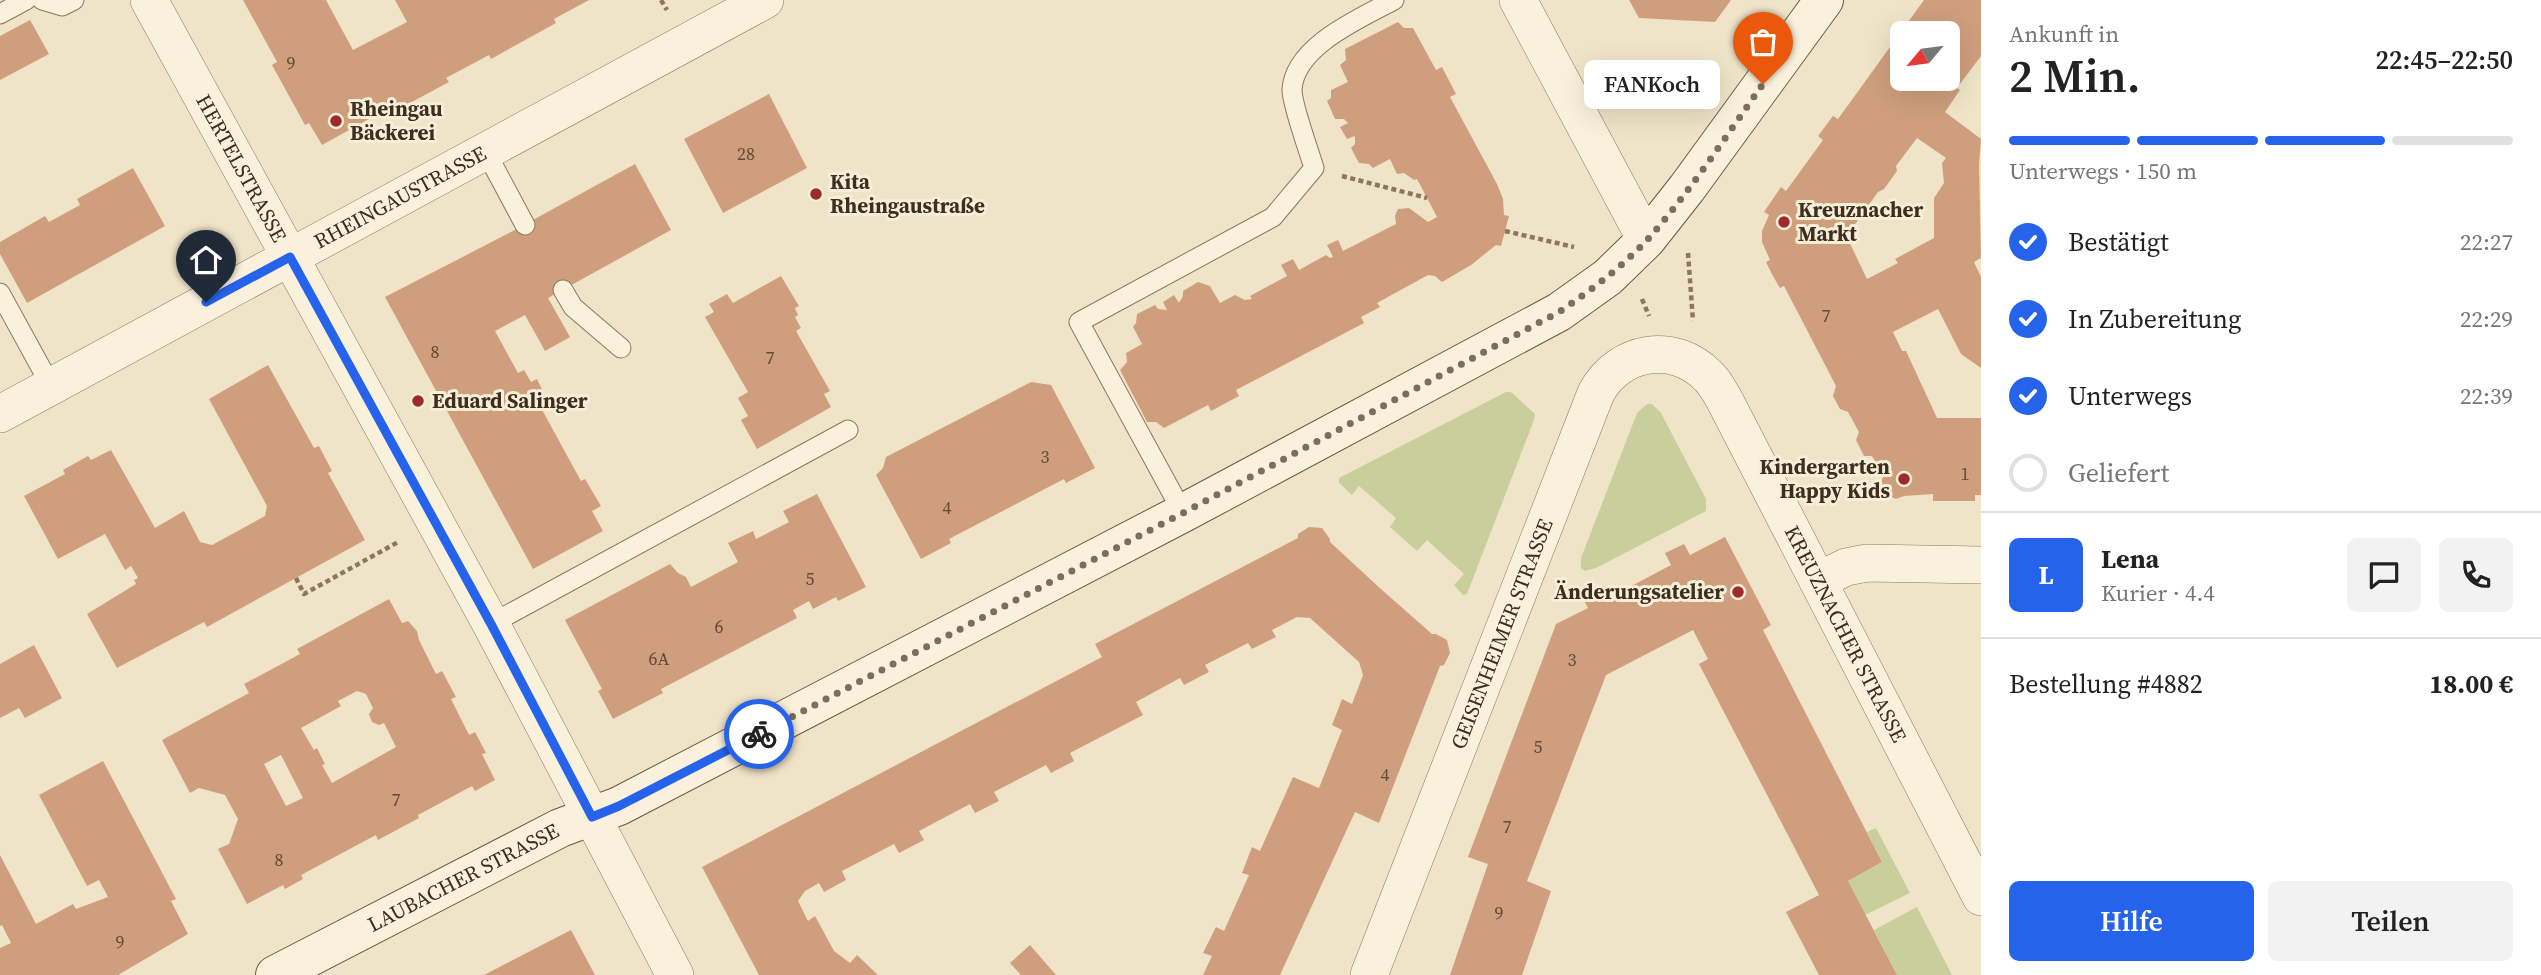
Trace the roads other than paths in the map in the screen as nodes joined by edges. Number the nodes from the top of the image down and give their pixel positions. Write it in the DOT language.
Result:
graph roads {
  1 [pos="26,0"];
  2 [pos="42,0"];
  3 [pos="74,0"];
  4 [pos="149,0"];
  5 [pos="765,0"];
  6 [pos="1394,0"];
  7 [pos="1518,0"];
  8 [pos="1824,0"];
  9 [pos="0,14"];
  10 [pos="486,152"];
  11 [pos="525,225"];
  12 [pos="1646,240"];
  13 [pos="290,257"];
  14 [pos="563,290"];
  15 [pos="0,293"];
  16 [pos="621,348"];
  17 [pos="1686,359"];
  18 [pos="51,386"];
  19 [pos="0,414"];
  20 [pos="848,430"];
  21 [pos="1183,513"];
  22 [pos="1981,565"];
  23 [pos="1818,581"];
  24 [pos="491,624"];
  25 [pos="592,817"];
  26 [pos="1981,897"];
  27 [pos="275,975"];
  28 [pos="675,975"];
  29 [pos="1369,975"];
  1 -- 9 [label="lane"];
  2 -- 3 [label="lane"];
  4 -- 13 [label="street, HERTELSTRASSE"];
  5 -- 10 [label="street, RHEINGAUSTRASSE"];
  6 -- 21 [label="lane"];
  7 -- 12 [label="street"];
  8 -- 12 [label="street, LAUBACHER STRASSE"];
  10 -- 11 [label="lane"];
  10 -- 13 [label="street, RHEINGAUSTRASSE"];
  12 -- 21 [label="street, LAUBACHER STRASSE"];
  13 -- 18 [label="street, RHEINGAUSTRASSE"];
  13 -- 24 [label="street, HERTELSTRASSE"];
  14 -- 16 [label="lane"];
  15 -- 18 [label="lane"];
  17 -- 23 [label="street, KREUZNACHER STRASSE"];
  17 -- 29 [label="street, GEISENHEIMER STRASSE"];
  18 -- 19 [label="street, RHEINGAUSTRASSE"];
  20 -- 24 [label="lane"];
  21 -- 25 [label="street, LAUBACHER STRASSE"];
  22 -- 23 [label="street"];
  23 -- 26 [label="street, KREUZNACHER STRASSE"];
  24 -- 25 [label="street, HERTELSTRASSE"];
  25 -- 27 [label="street, LAUBACHER STRASSE"];
  25 -- 28 [label="street, HERTELSTRASSE"];
}
